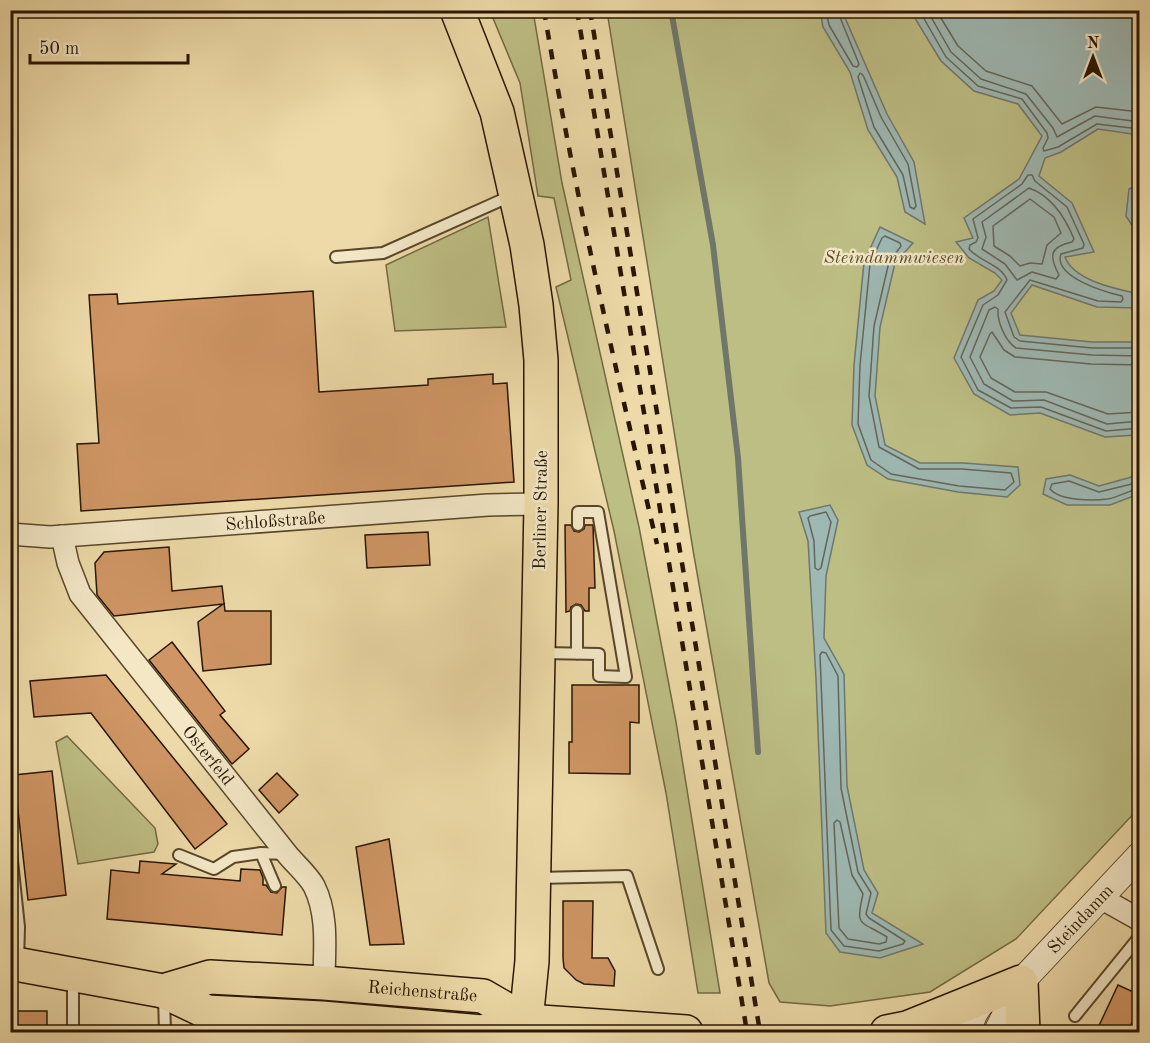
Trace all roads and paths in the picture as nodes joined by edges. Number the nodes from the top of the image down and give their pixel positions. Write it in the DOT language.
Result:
graph roads {
  1 [pos="457,10"];
  2 [pos="516,194"];
  3 [pos="336,257"];
  4 [pos="541,504"];
  5 [pos="578,525"];
  6 [pos="10,534"];
  7 [pos="62,536"];
  8 [pos="577,611"];
  9 [pos="538,653"];
  10 [pos="577,654"];
  11 [pos="10,842"];
  12 [pos="261,853"];
  13 [pos="286,854"];
  14 [pos="179,855"];
  15 [pos="1140,855"];
  16 [pos="534,878"];
  17 [pos="275,886"];
  18 [pos="1099,897"];
  19 [pos="1140,920"];
  20 [pos="1140,936"];
  21 [pos="14,964"];
  22 [pos="658,969"];
  23 [pos="72,974"];
  24 [pos="1021,982"];
  25 [pos="324,983"];
  26 [pos="163,991"];
  27 [pos="1075,1016"];
  28 [pos="359,1022"];
  29 [pos="525,1027"];
  30 [pos="73,1032"];
  31 [pos="165,1032"];
  32 [pos="390,1032"];
  33 [pos="686,1032"];
  34 [pos="887,1032"];
  35 [pos="969,1032"];
  36 [pos="998,1032"];
  37 [pos="1023,1032"];
  1 -- 2 [label="main road, Berliner Straße"];
  2 -- 3 [label="lane"];
  2 -- 4 [label="main road, Berliner Straße"];
  4 -- 7 [label="street, Schloßstraße"];
  4 -- 9 [label="main road, Berliner Straße"];
  5 -- 10 [label="lane"];
  6 -- 7 [label="street, Schloßstraße"];
  7 -- 13 [label="street, Osterfeld"];
  8 -- 10 [label="lane"];
  9 -- 10 [label="lane"];
  9 -- 16 [label="main road, Berliner Straße"];
  11 -- 21 [label="lane"];
  12 -- 13 [label="lane"];
  12 -- 14 [label="lane"];
  12 -- 17 [label="lane"];
  13 -- 25 [label="street, Osterfeld"];
  15 -- 18 [label="street, Steindamm"];
  16 -- 22 [label="lane"];
  16 -- 29 [label="main road, Berliner Straße"];
  18 -- 19 [label="street"];
  18 -- 24 [label="street, Steindamm"];
  20 -- 27 [label="lane"];
  21 -- 23 [label="main road, Reichenstraße"];
  23 -- 26 [label="main road, Reichenstraße"];
  23 -- 30 [label="lane"];
  24 -- 34 [label="main road"];
  24 -- 35 [label="street, Steindamm"];
  24 -- 36 [label="street, Steindamm"];
  24 -- 37 [label="main road"];
  25 -- 26 [label="main road, Reichenstraße"];
  25 -- 29 [label="main road, Reichenstraße"];
  26 -- 28 [label="main road, Reichenstraße"];
  26 -- 31 [label="lane"];
  28 -- 29 [label="main road, Reichenstraße"];
  28 -- 32 [label="street"];
  29 -- 33 [label="main road"];
}
